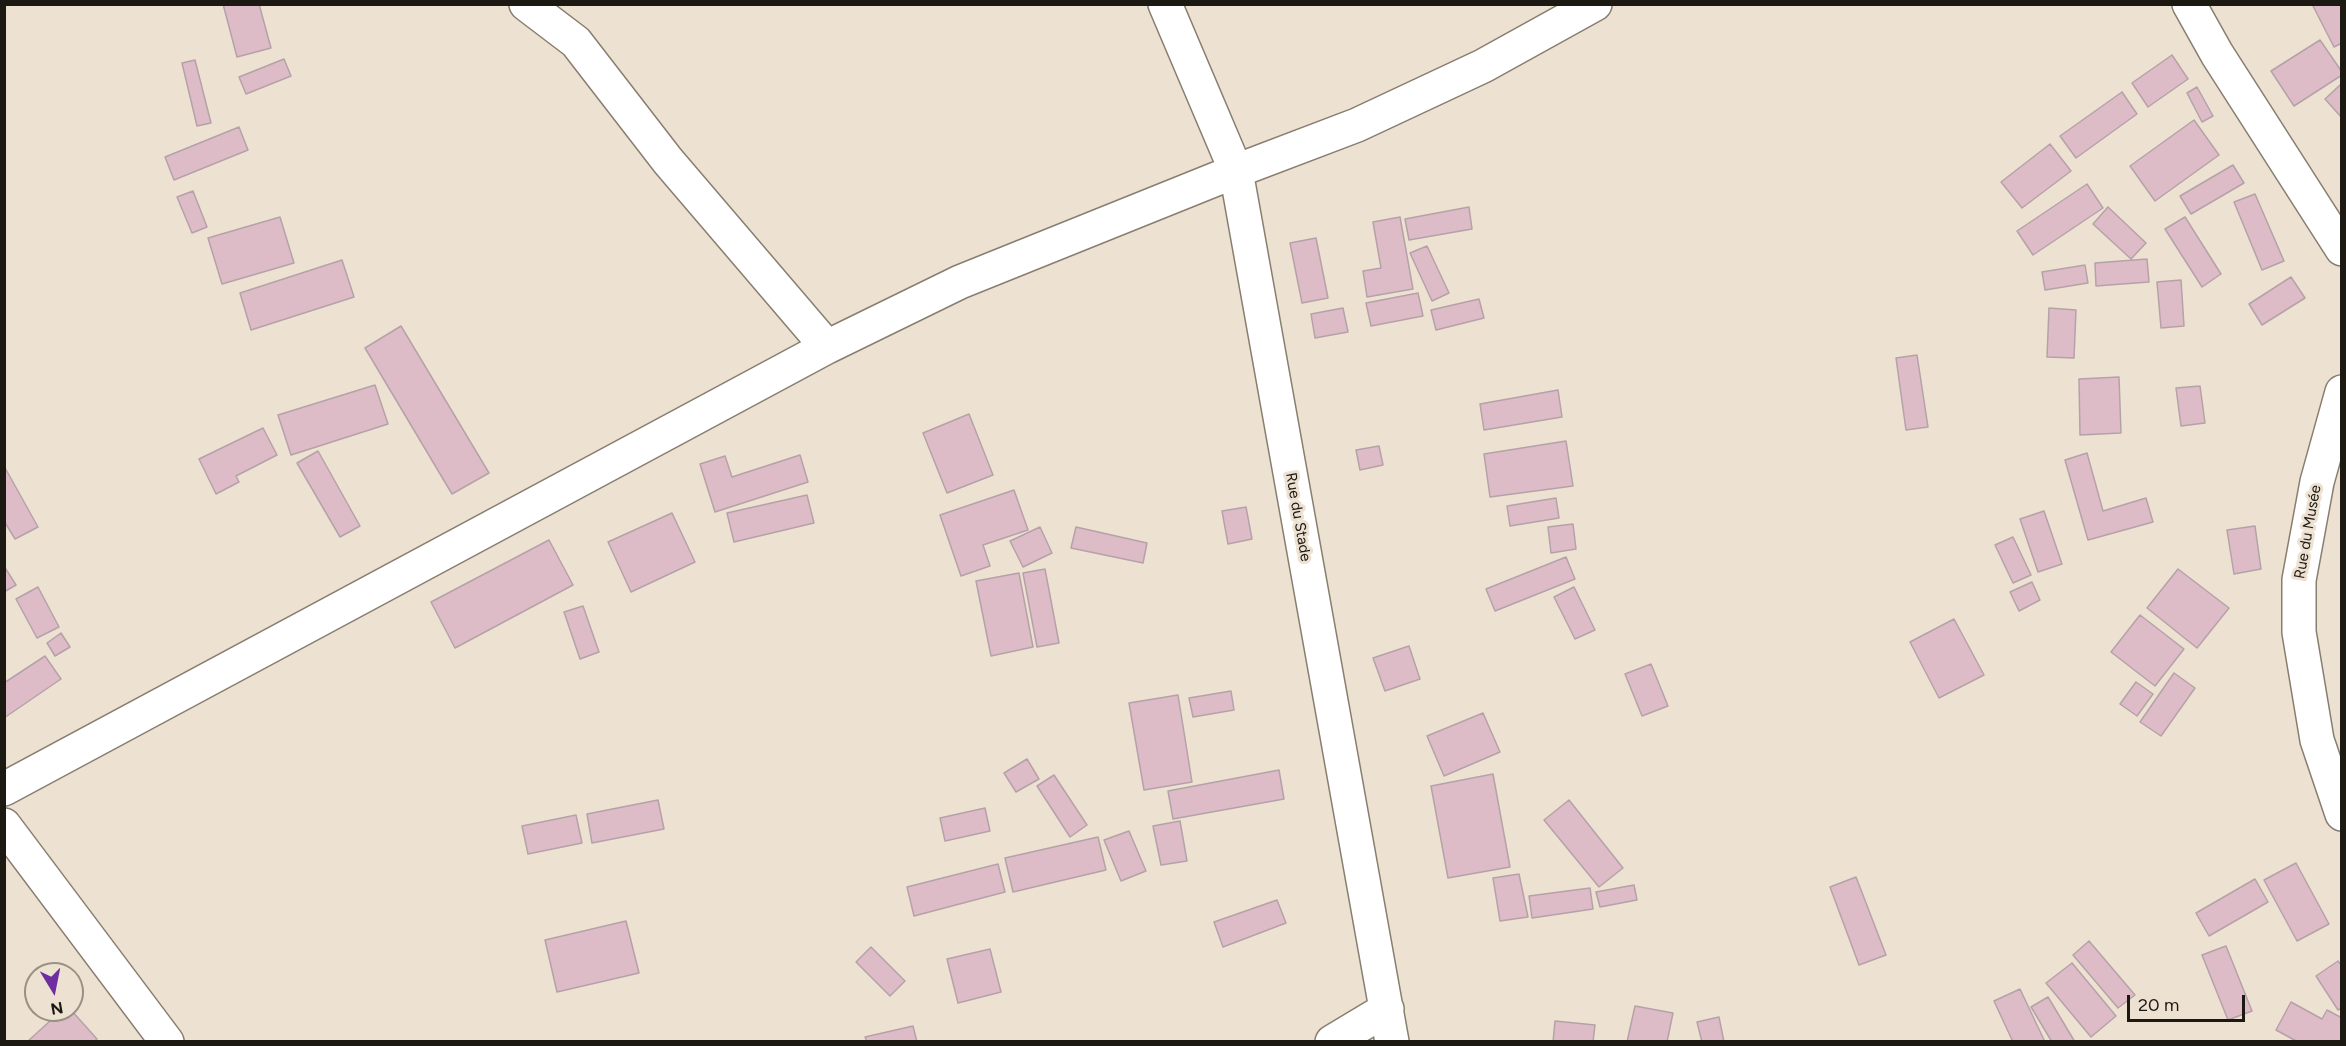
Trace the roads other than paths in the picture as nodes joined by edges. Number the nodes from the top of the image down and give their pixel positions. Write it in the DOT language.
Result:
graph roads {
  1 [pos="526,4"];
  2 [pos="1165,4"];
  3 [pos="1595,4"];
  4 [pos="2189,4"];
  5 [pos="1236,171"];
  6 [pos="2342,249"];
  7 [pos="827,347"];
  8 [pos="2342,392"];
  9 [pos="4,789"];
  10 [pos="2342,814"];
  11 [pos="4,825"];
  12 [pos="1387,1009"];
  13 [pos="166,1041"];
  14 [pos="1332,1041"];
  15 [pos="1392,1041"];
  1 -- 7 [label="street"];
  2 -- 5 [label="street, Rue du Stade"];
  3 -- 5 [label="street"];
  4 -- 6 [label="street"];
  5 -- 7 [label="street"];
  5 -- 12 [label="street, Rue du Stade"];
  7 -- 9 [label="street"];
  8 -- 10 [label="street, Rue du Musée"];
  11 -- 13 [label="street"];
  12 -- 14 [label="street"];
  12 -- 15 [label="street, Rue du Stade"];
}
